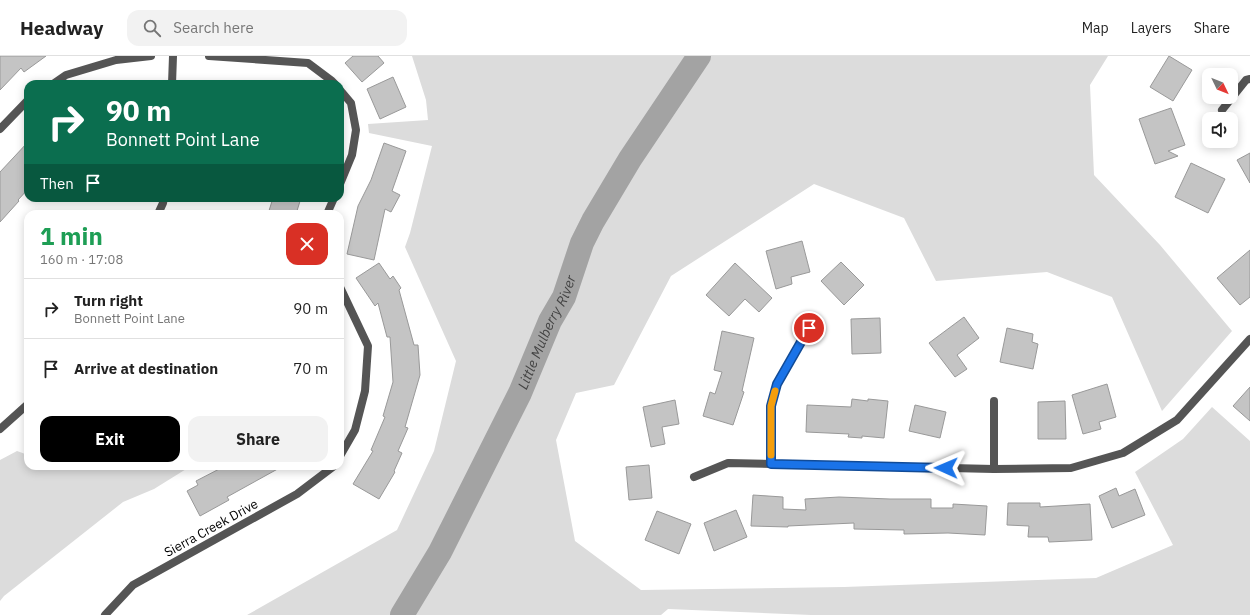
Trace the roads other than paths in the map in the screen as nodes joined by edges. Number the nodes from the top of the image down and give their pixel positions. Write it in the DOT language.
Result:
graph roads {
  1 [pos="151,56"];
  2 [pos="174,56"];
  3 [pos="209,56"];
  4 [pos="1250,79"];
  5 [pos="60,80"];
  6 [pos="172,80"];
  7 [pos="331,80"];
  8 [pos="344,95"];
  9 [pos="24,104"];
  10 [pos="1222,110"];
  11 [pos="0,129"];
  12 [pos="344,174"];
  13 [pos="344,295"];
  14 [pos="809,328"];
  15 [pos="1250,339"];
  16 [pos="994,401"];
  17 [pos="24,408"];
  18 [pos="0,429"];
  19 [pos="344,449"];
  20 [pos="771,464"];
  21 [pos="329,470"];
  22 [pos="994,470"];
  23 [pos="694,476"];
  24 [pos="105,615"];
  1 -- 5 [label="street"];
  2 -- 6 [label="street"];
  3 -- 7 [label="street"];
  4 -- 10 [label="street"];
  8 -- 12 [label="street"];
  9 -- 11 [label="street"];
  13 -- 19 [label="street"];
  14 -- 20 [label="street"];
  15 -- 22 [label="street"];
  16 -- 22 [label="street"];
  17 -- 18 [label="street"];
  20 -- 22 [label="street"];
  20 -- 23 [label="street"];
  21 -- 24 [label="street, Sierra Creek Drive"];
}
